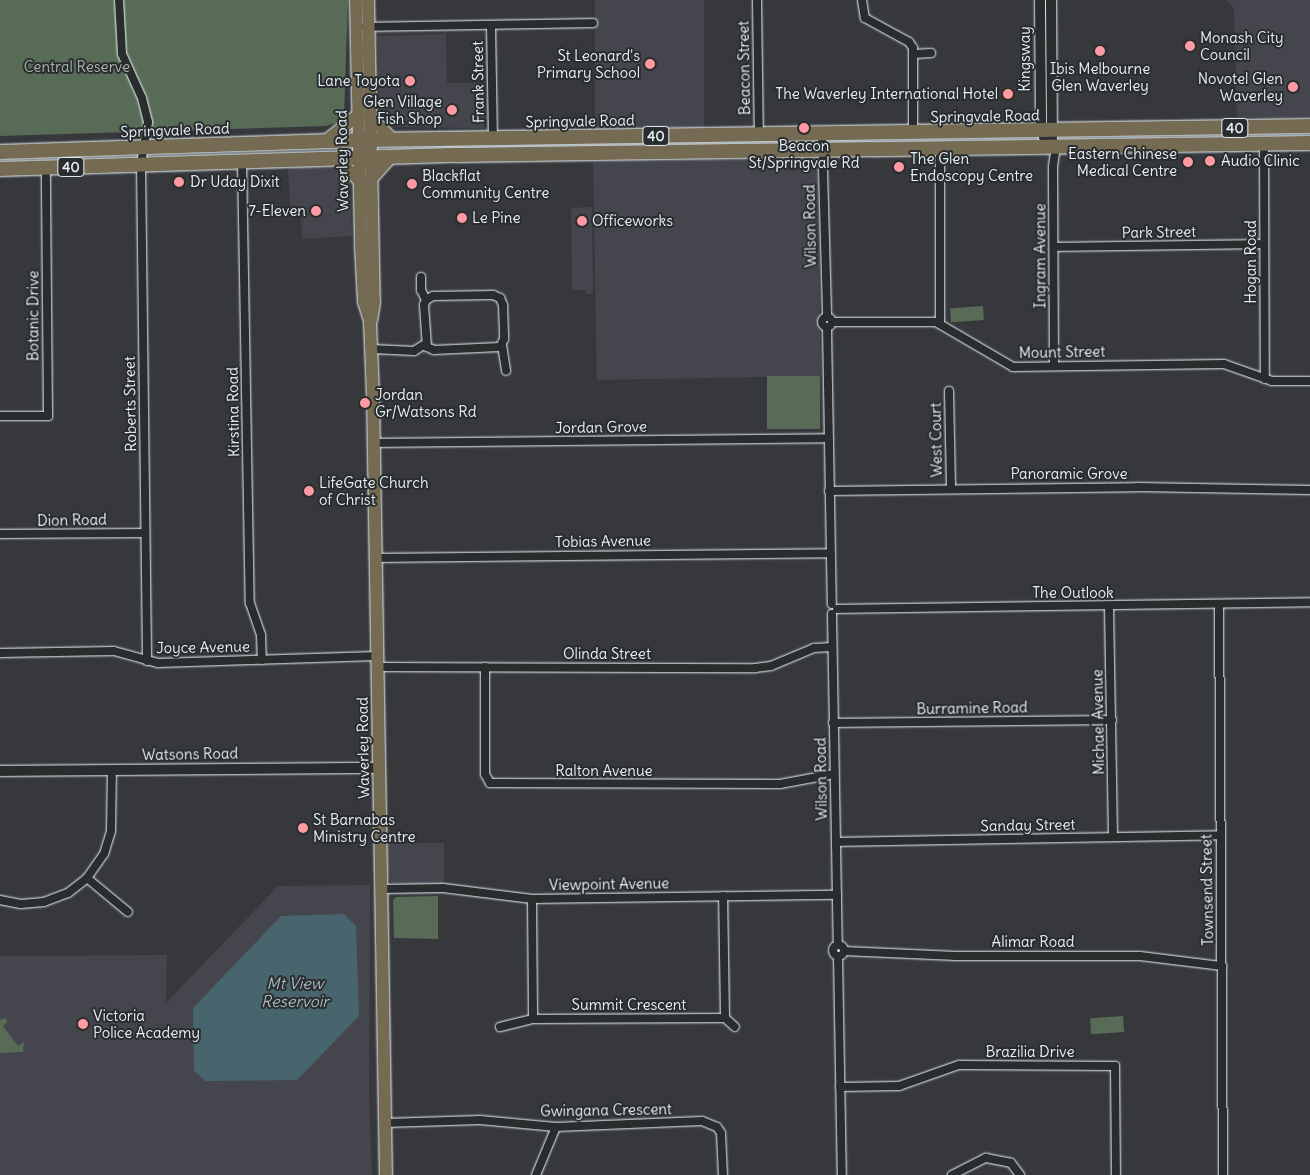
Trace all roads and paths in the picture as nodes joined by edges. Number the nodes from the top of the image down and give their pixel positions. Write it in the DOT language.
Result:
graph roads {
  1 [pos="119,0"];
  2 [pos="356,0"];
  3 [pos="368,0"];
  4 [pos="757,0"];
  5 [pos="862,0"];
  6 [pos="1040,0"];
  7 [pos="1051,0"];
  8 [pos="592,23"];
  9 [pos="491,25"];
  10 [pos="362,27"];
  11 [pos="931,53"];
  12 [pos="914,54"];
  13 [pos="363,117"];
  14 [pos="1310,126"];
  15 [pos="1047,131"];
  16 [pos="912,133"];
  17 [pos="822,134"];
  18 [pos="758,135"];
  19 [pos="554,138"];
  20 [pos="392,139"];
  21 [pos="493,139"];
  22 [pos="364,140"];
  23 [pos="326,141"];
  24 [pos="1264,144"];
  25 [pos="1310,144"];
  26 [pos="1051,147"];
  27 [pos="146,148"];
  28 [pos="940,148"];
  29 [pos="823,150"];
  30 [pos="0,152"];
  31 [pos="557,154"];
  32 [pos="391,157"];
  33 [pos="336,158"];
  34 [pos="364,158"];
  35 [pos="242,161"];
  36 [pos="141,164"];
  37 [pos="46,168"];
  38 [pos="0,169"];
  39 [pos="365,179"];
  40 [pos="1264,244"];
  41 [pos="1054,247"];
  42 [pos="421,277"];
  43 [pos="426,300"];
  44 [pos="829,322"];
  45 [pos="940,324"];
  46 [pos="426,344"];
  47 [pos="502,345"];
  48 [pos="372,349"];
  49 [pos="1054,366"];
  50 [pos="506,370"];
  51 [pos="1265,379"];
  52 [pos="1310,381"];
  53 [pos="949,391"];
  54 [pos="0,416"];
  55 [pos="828,438"];
  56 [pos="374,442"];
  57 [pos="951,488"];
  58 [pos="1310,490"];
  59 [pos="829,491"];
  60 [pos="145,533"];
  61 [pos="0,534"];
  62 [pos="830,553"];
  63 [pos="376,558"];
  64 [pos="1310,602"];
  65 [pos="1219,604"];
  66 [pos="1110,607"];
  67 [pos="833,609"];
  68 [pos="832,647"];
  69 [pos="0,653"];
  70 [pos="262,660"];
  71 [pos="147,661"];
  72 [pos="378,662"];
  73 [pos="485,667"];
  74 [pos="1112,720"];
  75 [pos="833,723"];
  76 [pos="380,768"];
  77 [pos="112,770"];
  78 [pos="0,771"];
  79 [pos="834,774"];
  80 [pos="1220,835"];
  81 [pos="1113,837"];
  82 [pos="836,842"];
  83 [pos="87,878"];
  84 [pos="382,889"];
  85 [pos="837,895"];
  86 [pos="723,896"];
  87 [pos="532,899"];
  88 [pos="0,900"];
  89 [pos="128,912"];
  90 [pos="841,954"];
  91 [pos="1222,966"];
  92 [pos="725,1018"];
  93 [pos="533,1019"];
  94 [pos="500,1027"];
  95 [pos="735,1027"];
  96 [pos="840,1087"];
  97 [pos="386,1123"];
  98 [pos="556,1127"];
  99 [pos="386,1175"];
  100 [pos="536,1175"];
  101 [pos="723,1175"];
  102 [pos="842,1175"];
  103 [pos="952,1175"];
  104 [pos="1020,1175"];
  105 [pos="1116,1175"];
  106 [pos="1223,1175"];
  1 -- 27 [label="street, Roberts Street"];
  2 -- 10 [label="main road, Waverley Road"];
  3 -- 10 [label="main road, Waverley Road"];
  4 -- 18 [label="street, Beacon Street"];
  5 -- 12 [label="street"];
  6 -- 15 [label="street, Kingsway"];
  7 -- 15 [label="street, Kingsway"];
  8 -- 9 [label="street"];
  9 -- 10 [label="street"];
  9 -- 21 [label="street, Frank Street"];
  10 -- 13 [label="main road, Waverley Road"];
  11 -- 12 [label="street"];
  12 -- 16 [label="street"];
  13 -- 20 [label="main road"];
  13 -- 22 [label="main road, Waverley Road"];
  13 -- 23 [label="main road"];
  14 -- 15 [label="highway, Springvale Road / 40"];
  15 -- 16 [label="highway, Springvale Road / 40"];
  15 -- 26 [label="street, Kingsway"];
  16 -- 17 [label="highway, Springvale Road / 40"];
  17 -- 18 [label="highway, Springvale Road / 40"];
  17 -- 29 [label="street, Wilson Road"];
  18 -- 19 [label="highway, Springvale Road / 40"];
  19 -- 21 [label="highway, Springvale Road / 40"];
  19 -- 31 [label="highway"];
  20 -- 21 [label="highway, Springvale Road / 40"];
  20 -- 22 [label="highway, Springvale Road / 40"];
  22 -- 23 [label="highway, Springvale Road / 40"];
  22 -- 34 [label="main road, Waverley Road"];
  23 -- 27 [label="highway, Springvale Road / 40"];
  24 -- 25 [label="highway, Springvale Road / 40"];
  24 -- 26 [label="highway, Springvale Road / 40"];
  24 -- 40 [label="street, Hogan Road"];
  26 -- 28 [label="highway, Springvale Road / 40"];
  26 -- 41 [label="street, Ingram Avenue"];
  27 -- 30 [label="highway, Springvale Road / 40"];
  27 -- 36 [label="street, Roberts Street"];
  28 -- 29 [label="highway, Springvale Road / 40"];
  28 -- 45 [label="street"];
  29 -- 31 [label="highway, Springvale Road / 40"];
  29 -- 44 [label="street, Wilson Road"];
  31 -- 32 [label="highway, Springvale Road / 40"];
  32 -- 34 [label="highway, Springvale Road / 40"];
  32 -- 39 [label="main road"];
  33 -- 34 [label="highway, Springvale Road / 40"];
  33 -- 35 [label="highway, Springvale Road / 40"];
  33 -- 39 [label="main road"];
  34 -- 39 [label="main road, Waverley Road"];
  35 -- 36 [label="highway, Springvale Road / 40"];
  35 -- 70 [label="street, Kirstina Road"];
  36 -- 37 [label="highway, Springvale Road / 40"];
  36 -- 60 [label="street, Roberts Street"];
  37 -- 38 [label="highway, Springvale Road / 40"];
  37 -- 54 [label="street, Botanic Drive"];
  39 -- 48 [label="main road, Waverley Road"];
  40 -- 41 [label="street, Park Street"];
  40 -- 51 [label="street, Hogan Road"];
  41 -- 49 [label="street, Ingram Avenue"];
  42 -- 43 [label="street"];
  43 -- 46 [label="street"];
  43 -- 47 [label="street"];
  44 -- 45 [label="street"];
  44 -- 55 [label="street, Wilson Road"];
  45 -- 49 [label="street, Mount Street"];
  46 -- 47 [label="street"];
  46 -- 48 [label="street"];
  47 -- 50 [label="street"];
  48 -- 56 [label="main road, Waverley Road"];
  49 -- 51 [label="street, Mount Street"];
  51 -- 52 [label="street, Mount Street"];
  53 -- 57 [label="street, West Court"];
  55 -- 56 [label="street, Jordan Grove"];
  55 -- 59 [label="street, Wilson Road"];
  56 -- 63 [label="main road, Waverley Road"];
  57 -- 58 [label="street, Panoramic Grove"];
  57 -- 59 [label="street, Panoramic Grove"];
  59 -- 62 [label="street, Wilson Road"];
  60 -- 61 [label="street, Dion Road"];
  60 -- 71 [label="street, Roberts Street"];
  62 -- 63 [label="street, Tobias Avenue"];
  62 -- 67 [label="street, Wilson Road"];
  63 -- 72 [label="main road, Waverley Road"];
  64 -- 65 [label="street, The Outlook"];
  65 -- 66 [label="street, The Outlook"];
  65 -- 80 [label="street, Townsend Street"];
  66 -- 67 [label="street, The Outlook"];
  66 -- 74 [label="street, Michael Avenue"];
  67 -- 68 [label="street, Wilson Road"];
  68 -- 73 [label="street, Olinda Street"];
  68 -- 75 [label="street, Wilson Road"];
  69 -- 71 [label="street, Joyce Avenue"];
  70 -- 71 [label="street, Joyce Avenue"];
  70 -- 72 [label="street, Joyce Avenue"];
  72 -- 73 [label="street, Olinda Street"];
  72 -- 76 [label="main road, Waverley Road"];
  73 -- 79 [label="street, Ralton Avenue"];
  74 -- 75 [label="street, Burramine Road"];
  74 -- 81 [label="street, Michael Avenue"];
  75 -- 79 [label="street, Wilson Road"];
  76 -- 77 [label="street, Watsons Road"];
  76 -- 84 [label="main road, Waverley Road"];
  77 -- 78 [label="street, Watsons Road"];
  77 -- 83 [label="street"];
  79 -- 82 [label="street, Wilson Road"];
  80 -- 81 [label="street, Sanday Street"];
  80 -- 91 [label="street, Townsend Street"];
  81 -- 82 [label="street, Sanday Street"];
  82 -- 85 [label="street, Wilson Road"];
  83 -- 88 [label="street"];
  83 -- 89 [label="street"];
  84 -- 87 [label="street, Viewpoint Avenue"];
  84 -- 97 [label="main road, Waverley Road"];
  85 -- 86 [label="street, Viewpoint Avenue"];
  85 -- 90 [label="street, Wilson Road"];
  86 -- 87 [label="street, Viewpoint Avenue"];
  86 -- 92 [label="street"];
  87 -- 93 [label="street"];
  90 -- 91 [label="street, Alimar Road"];
  90 -- 96 [label="street"];
  91 -- 106 [label="street, Townsend Street"];
  92 -- 93 [label="street, Summit Crescent"];
  92 -- 95 [label="street"];
  93 -- 94 [label="street, Summit Crescent"];
  96 -- 102 [label="street"];
  96 -- 105 [label="street, Brazilia Drive"];
  97 -- 98 [label="street, Gwingana Crescent"];
  97 -- 99 [label="main road, Waverley Road"];
  98 -- 100 [label="street"];
  98 -- 101 [label="street, Gwingana Crescent"];
  103 -- 104 [label="street"];
}
